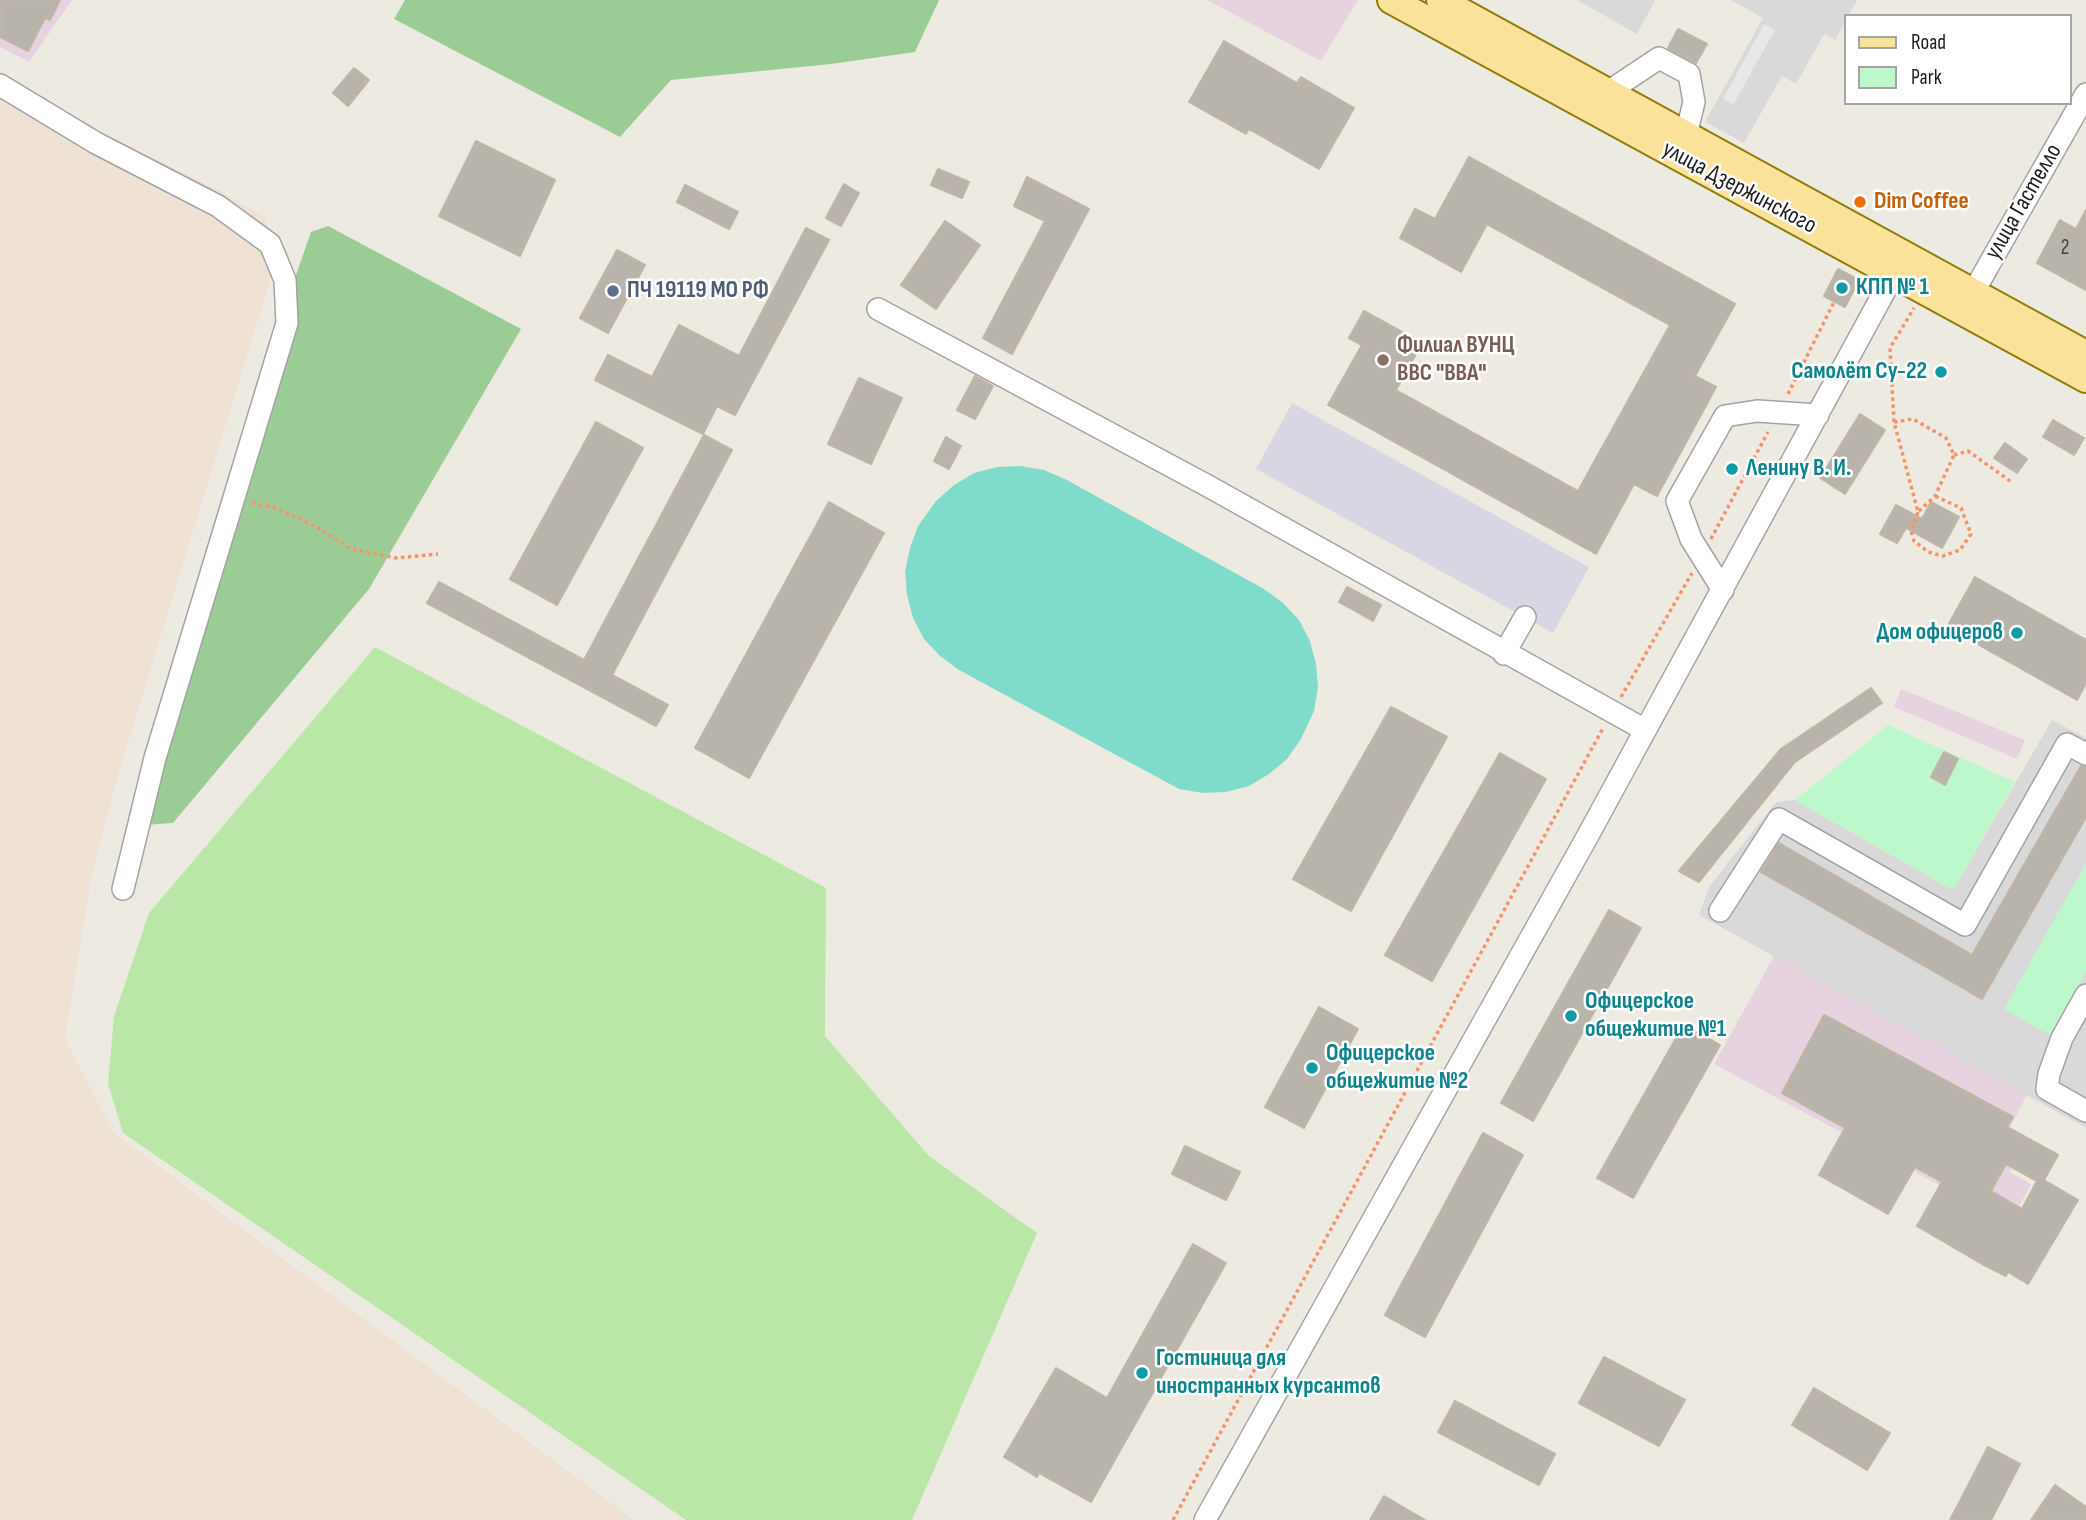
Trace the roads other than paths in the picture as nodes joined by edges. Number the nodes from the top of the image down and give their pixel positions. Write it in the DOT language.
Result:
graph roads {
  1 [pos="1391,0"];
  2 [pos="1440,0"];
  3 [pos="1458,24"];
  4 [pos="0,85"];
  5 [pos="1608,92"];
  6 [pos="2086,94"];
  7 [pos="1686,135"];
  8 [pos="1900,264"];
  9 [pos="1968,301"];
  10 [pos="878,309"];
  11 [pos="2086,354"];
  12 [pos="2086,379"];
  13 [pos="1818,415"];
  14 [pos="1723,590"];
  15 [pos="1525,617"];
  16 [pos="1504,654"];
  17 [pos="1645,730"];
  18 [pos="2086,754"];
  19 [pos="123,889"];
  20 [pos="1720,911"];
  21 [pos="2086,995"];
  22 [pos="2086,1111"];
  23 [pos="1205,1520"];
  1 -- 3 [label="main road, улица Дзержинского"];
  2 -- 3 [label="main road, улица Дзержинского"];
  3 -- 5 [label="main road, улица Дзержинского"];
  3 -- 8 [label="main road, улица Дзержинского"];
  4 -- 19 [label="street"];
  5 -- 7 [label="main road, улица Дзержинского"];
  5 -- 7 [label="street"];
  6 -- 9 [label="street, улица Гастелло"];
  7 -- 8 [label="main road, улица Дзержинского"];
  8 -- 9 [label="main road, улица Дзержинского"];
  8 -- 13 [label="street"];
  9 -- 11 [label="main road, улица Дзержинского"];
  9 -- 12 [label="main road, улица Дзержинского"];
  10 -- 16 [label="street"];
  13 -- 14 [label="street"];
  13 -- 14 [label="street"];
  14 -- 17 [label="street"];
  15 -- 16 [label="street"];
  16 -- 17 [label="street"];
  17 -- 23 [label="street"];
  18 -- 20 [label="street"];
  21 -- 22 [label="street"];
}
